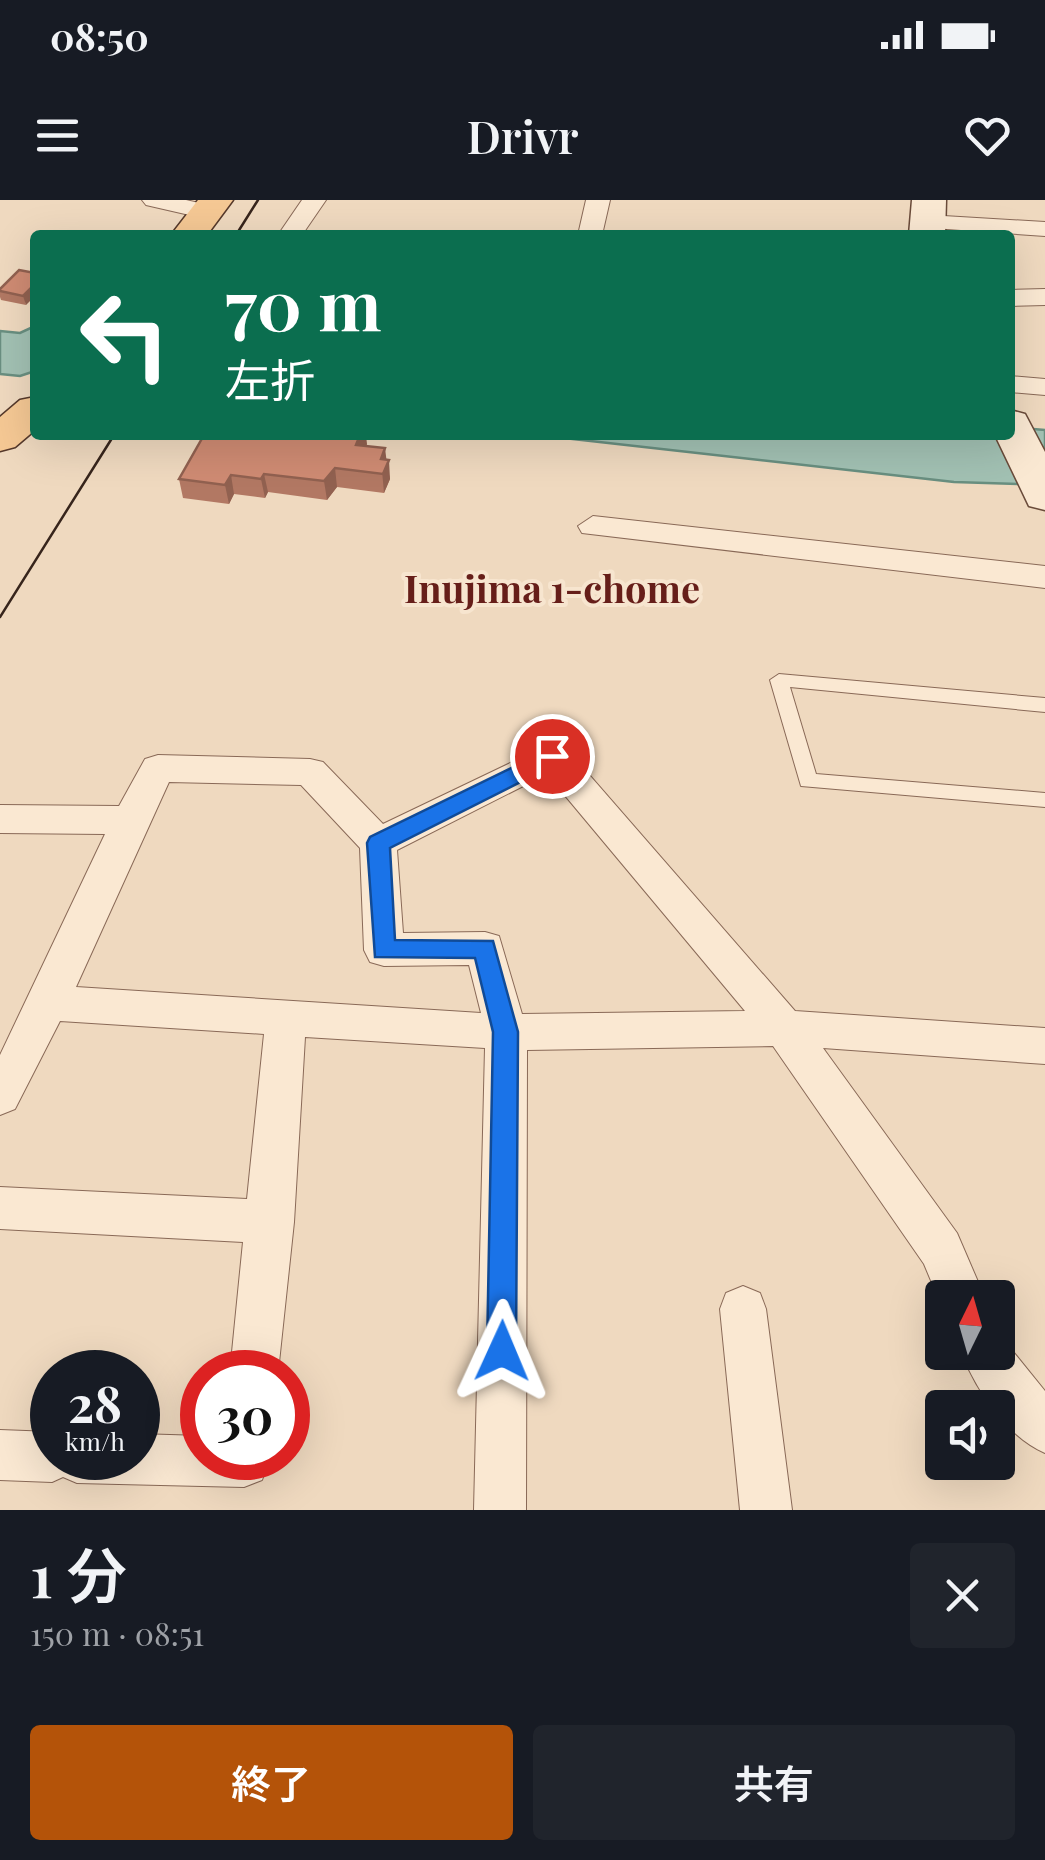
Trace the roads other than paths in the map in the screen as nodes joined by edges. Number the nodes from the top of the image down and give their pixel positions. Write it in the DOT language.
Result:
graph roads {
  1 [pos="154,200"];
  2 [pos="314,200"];
  3 [pos="598,200"];
  4 [pos="204,216"];
  5 [pos="928,219"];
  6 [pos="1045,229"];
  7 [pos="293,230"];
  8 [pos="591,230"];
  9 [pos="1045,297"];
  10 [pos="1015,298"];
  11 [pos="1015,384"];
  12 [pos="1045,386"];
  13 [pos="30,413"];
  14 [pos="1015,433"];
  15 [pos="0,438"];
  16 [pos="1045,496"];
  17 [pos="593,526"];
  18 [pos="1045,577"];
  19 [pos="1045,705"];
  20 [pos="1045,800"];
  21 [pos="0,818"];
  22 [pos="130,820"];
  23 [pos="378,843"];
  24 [pos="48,1002"];
  25 [pos="286,1016"];
  26 [pos="784,1028"];
  27 [pos="506,1032"];
  28 [pos="1045,1046"];
  29 [pos="0,1096"];
  30 [pos="0,1208"];
  31 [pos="271,1222"];
  32 [pos="954,1280"];
  33 [pos="743,1309"];
  34 [pos="256,1350"];
  35 [pos="994,1370"];
  36 [pos="1045,1428"];
  37 [pos="0,1456"];
  38 [pos="30,1457"];
  39 [pos="500,1510"];
  40 [pos="766,1510"];
  1 -- 4 [label="street"];
  2 -- 7 [label="street"];
  3 -- 8 [label="street"];
  5 -- 6 [label="street"];
  9 -- 10 [label="street"];
  11 -- 12 [label="street"];
  13 -- 15 [label="main road"];
  14 -- 16 [label="main road"];
  17 -- 18 [label="street"];
  19 -- 20 [label="lane"];
  21 -- 22 [label="street"];
  22 -- 23 [label="street"];
  22 -- 24 [label="street"];
  23 -- 26 [label="street"];
  23 -- 27 [label="street"];
  24 -- 25 [label="street"];
  24 -- 29 [label="street"];
  25 -- 27 [label="street"];
  25 -- 31 [label="street"];
  26 -- 27 [label="street"];
  26 -- 28 [label="street"];
  26 -- 32 [label="street"];
  27 -- 39 [label="street"];
  30 -- 31 [label="street"];
  31 -- 34 [label="street"];
  33 -- 40 [label="street"];
  35 -- 36 [label="street"];
  37 -- 38 [label="street"];
}
